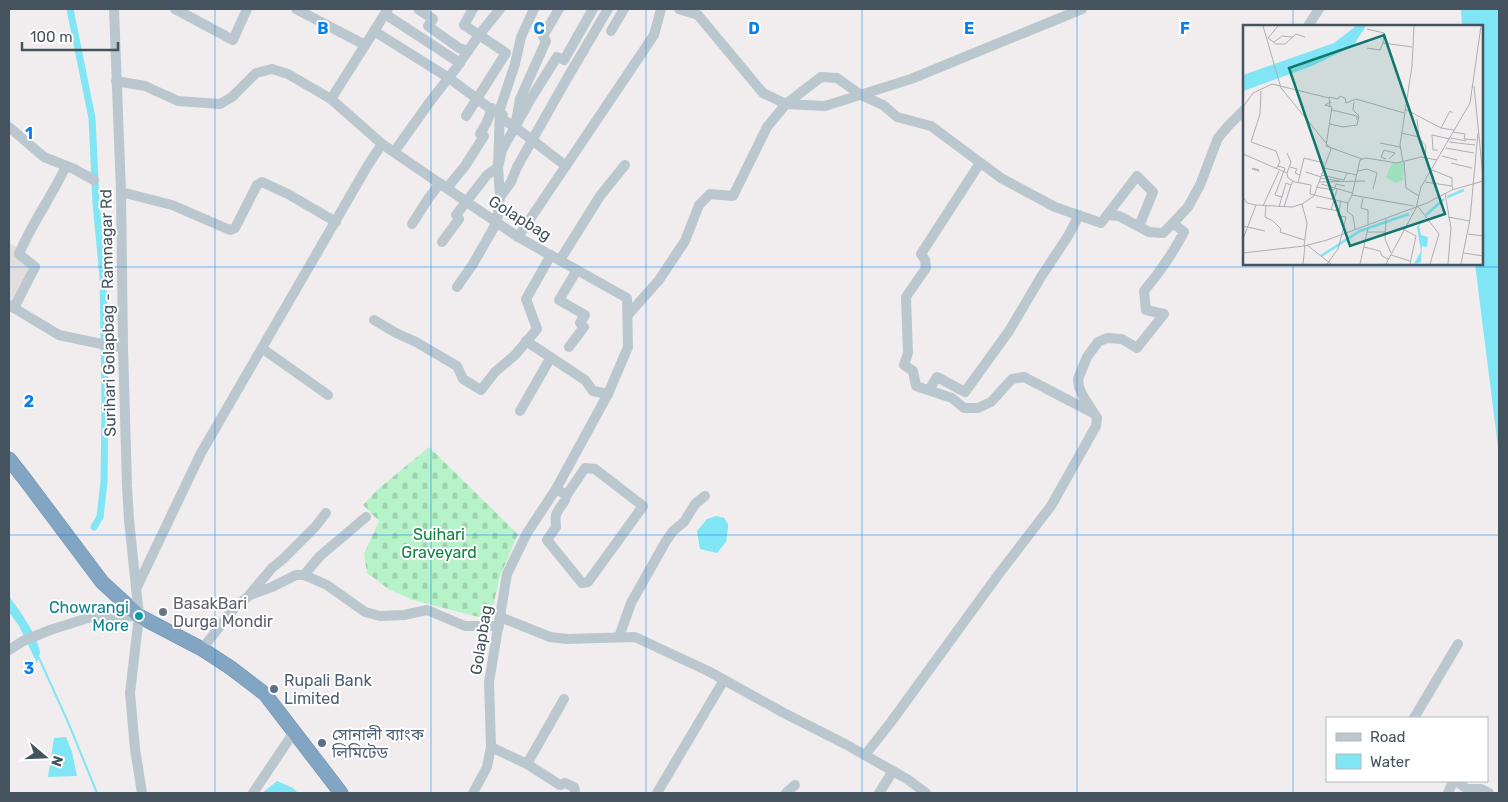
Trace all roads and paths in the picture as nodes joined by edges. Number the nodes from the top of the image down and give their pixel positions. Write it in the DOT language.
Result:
graph roads {
  1 [pos="114,9"];
  2 [pos="175,9"];
  3 [pos="247,9"];
  4 [pos="296,9"];
  5 [pos="418,9"];
  6 [pos="474,9"];
  7 [pos="500,9"];
  8 [pos="534,9"];
  9 [pos="559,9"];
  10 [pos="593,9"];
  11 [pos="608,9"];
  12 [pos="624,9"];
  13 [pos="662,9"];
  14 [pos="679,9"];
  15 [pos="1082,9"];
  16 [pos="1319,9"];
  17 [pos="386,11"];
  18 [pos="699,12"];
  19 [pos="1309,25"];
  20 [pos="374,31"];
  21 [pos="611,31"];
  22 [pos="479,35"];
  23 [pos="365,45"];
  24 [pos="468,51"];
  25 [pos="460,63"];
  26 [pos="449,78"];
  27 [pos="116,81"];
  28 [pos="861,95"];
  29 [pos="477,99"];
  30 [pos="331,100"];
  31 [pos="786,104"];
  32 [pos="496,110"];
  33 [pos="1243,111"];
  34 [pos="466,116"];
  35 [pos="9,127"];
  36 [pos="515,127"];
  37 [pos="533,140"];
  38 [pos="382,144"];
  39 [pos="394,152"];
  40 [pos="980,163"];
  41 [pos="625,165"];
  42 [pos="66,166"];
  43 [pos="566,166"];
  44 [pos="498,167"];
  45 [pos="94,180"];
  46 [pos="443,186"];
  47 [pos="121,192"];
  48 [pos="500,197"];
  49 [pos="467,202"];
  50 [pos="1079,215"];
  51 [pos="1108,215"];
  52 [pos="336,222"];
  53 [pos="497,222"];
  54 [pos="1173,223"];
  55 [pos="412,224"];
  56 [pos="1138,226"];
  57 [pos="518,237"];
  58 [pos="442,242"];
  59 [pos="555,258"];
  60 [pos="577,270"];
  61 [pos="457,287"];
  62 [pos="11,306"];
  63 [pos="628,316"];
  64 [pos="374,320"];
  65 [pos="526,341"];
  66 [pos="123,347"];
  67 [pos="569,347"];
  68 [pos="263,349"];
  69 [pos="551,357"];
  70 [pos="929,390"];
  71 [pos="608,394"];
  72 [pos="328,396"];
  73 [pos="520,412"];
  74 [pos="1094,413"];
  75 [pos="9,459"];
  76 [pos="556,489"];
  77 [pos="566,496"];
  78 [pos="705,496"];
  79 [pos="326,513"];
  80 [pos="366,517"];
  81 [pos="304,575"];
  82 [pos="136,589"];
  83 [pos="250,595"];
  84 [pos="139,616"];
  85 [pos="499,622"];
  86 [pos="619,637"];
  87 [pos="1458,644"];
  88 [pos="202,649"];
  89 [pos="9,650"];
  90 [pos="724,680"];
  91 [pos="564,699"];
  92 [pos="1415,717"];
  93 [pos="294,732"];
  94 [pos="491,747"];
  95 [pos="865,755"];
  96 [pos="527,764"];
  97 [pos="893,772"];
  98 [pos="1454,782"];
  99 [pos="1456,782"];
  100 [pos="795,785"];
  101 [pos="575,791"];
  102 [pos="142,793"];
  103 [pos="253,793"];
  104 [pos="341,793"];
  105 [pos="474,793"];
  106 [pos="657,793"];
  107 [pos="786,793"];
  108 [pos="879,793"];
  109 [pos="926,793"];
  110 [pos="1448,793"];
  111 [pos="1489,793"];
  1 -- 27 [label="street, Surihari Golapbag - Ramnagar Rd"];
  2 -- 3 [label="street"];
  4 -- 23 [label="street"];
  5 -- 24 [label="street"];
  6 -- 22 [label="street"];
  7 -- 22 [label="street"];
  8 -- 32 [label="street"];
  9 -- 36 [label="street"];
  10 -- 36 [label="street"];
  11 -- 37 [label="street"];
  12 -- 21 [label="street"];
  13 -- 43 [label="street"];
  14 -- 18 [label="street"];
  15 -- 28 [label="street"];
  16 -- 19 [label="street"];
  17 -- 20 [label="street"];
  17 -- 25 [label="street"];
  18 -- 31 [label="street"];
  20 -- 23 [label="street"];
  20 -- 26 [label="street"];
  22 -- 24 [label="street"];
  22 -- 29 [label="street"];
  23 -- 30 [label="street"];
  24 -- 25 [label="street"];
  25 -- 26 [label="street"];
  26 -- 29 [label="street"];
  26 -- 39 [label="street"];
  27 -- 30 [label="street, Golapbag"];
  27 -- 47 [label="street, Surihari Golapbag - Ramnagar Rd"];
  28 -- 31 [label="street"];
  28 -- 31 [label="street"];
  28 -- 40 [label="street"];
  29 -- 32 [label="street"];
  29 -- 34 [label="street"];
  30 -- 38 [label="street, Golapbag"];
  31 -- 63 [label="street"];
  32 -- 36 [label="street"];
  32 -- 44 [label="street"];
  32 -- 46 [label="street"];
  33 -- 54 [label="street"];
  35 -- 42 [label="street"];
  36 -- 37 [label="street"];
  36 -- 44 [label="street"];
  37 -- 43 [label="street"];
  37 -- 48 [label="street"];
  38 -- 39 [label="street, Golapbag"];
  38 -- 52 [label="street"];
  39 -- 46 [label="street, Golapbag"];
  40 -- 50 [label="street"];
  40 -- 70 [label="street"];
  41 -- 59 [label="street"];
  42 -- 45 [label="street"];
  42 -- 62 [label="street"];
  43 -- 57 [label="street"];
  44 -- 48 [label="street"];
  44 -- 49 [label="street"];
  46 -- 49 [label="street, Golapbag"];
  46 -- 55 [label="street"];
  47 -- 52 [label="street"];
  47 -- 66 [label="street, Surihari Golapbag - Ramnagar Rd"];
  48 -- 53 [label="street"];
  49 -- 53 [label="street, Golapbag"];
  49 -- 58 [label="street"];
  50 -- 51 [label="street"];
  50 -- 70 [label="street"];
  51 -- 56 [label="street"];
  51 -- 56 [label="street"];
  52 -- 68 [label="street"];
  53 -- 57 [label="street, Golapbag"];
  53 -- 61 [label="street"];
  54 -- 56 [label="street"];
  54 -- 74 [label="street"];
  57 -- 59 [label="street, Golapbag"];
  59 -- 60 [label="street, Golapbag"];
  59 -- 65 [label="street"];
  60 -- 63 [label="street, Golapbag"];
  60 -- 67 [label="street"];
  62 -- 66 [label="street"];
  63 -- 71 [label="street, Golapbag"];
  64 -- 65 [label="street"];
  65 -- 69 [label="street"];
  66 -- 82 [label="street, Surihari Golapbag - Ramnagar Rd"];
  68 -- 72 [label="street"];
  68 -- 82 [label="street"];
  69 -- 71 [label="street"];
  69 -- 73 [label="street"];
  70 -- 74 [label="street"];
  71 -- 76 [label="street, Golapbag"];
  74 -- 95 [label="street"];
  75 -- 84 [label="highway"];
  76 -- 77 [label="street"];
  76 -- 85 [label="street, Golapbag"];
  77 -- 77 [label="street"];
  78 -- 86 [label="street"];
  79 -- 83 [label="street"];
  80 -- 81 [label="street"];
  81 -- 83 [label="street"];
  81 -- 85 [label="street"];
  82 -- 84 [label="street, Surihari Golapbag - Ramnagar Rd"];
  83 -- 88 [label="street"];
  84 -- 88 [label="highway"];
  84 -- 89 [label="street"];
  84 -- 102 [label="street, Surihari Golapbag - Ramnagar Rd"];
  85 -- 86 [label="street"];
  85 -- 94 [label="street, Golapbag"];
  86 -- 90 [label="street"];
  87 -- 92 [label="street"];
  88 -- 93 [label="highway"];
  90 -- 95 [label="street"];
  90 -- 106 [label="street"];
  91 -- 96 [label="street"];
  93 -- 103 [label="street"];
  93 -- 104 [label="highway"];
  94 -- 96 [label="street"];
  94 -- 105 [label="street, Golapbag"];
  95 -- 97 [label="street"];
  96 -- 101 [label="street"];
  97 -- 108 [label="street"];
  97 -- 109 [label="street"];
  98 -- 110 [label="street"];
  99 -- 111 [label="street"];
  100 -- 107 [label="street"];
}
